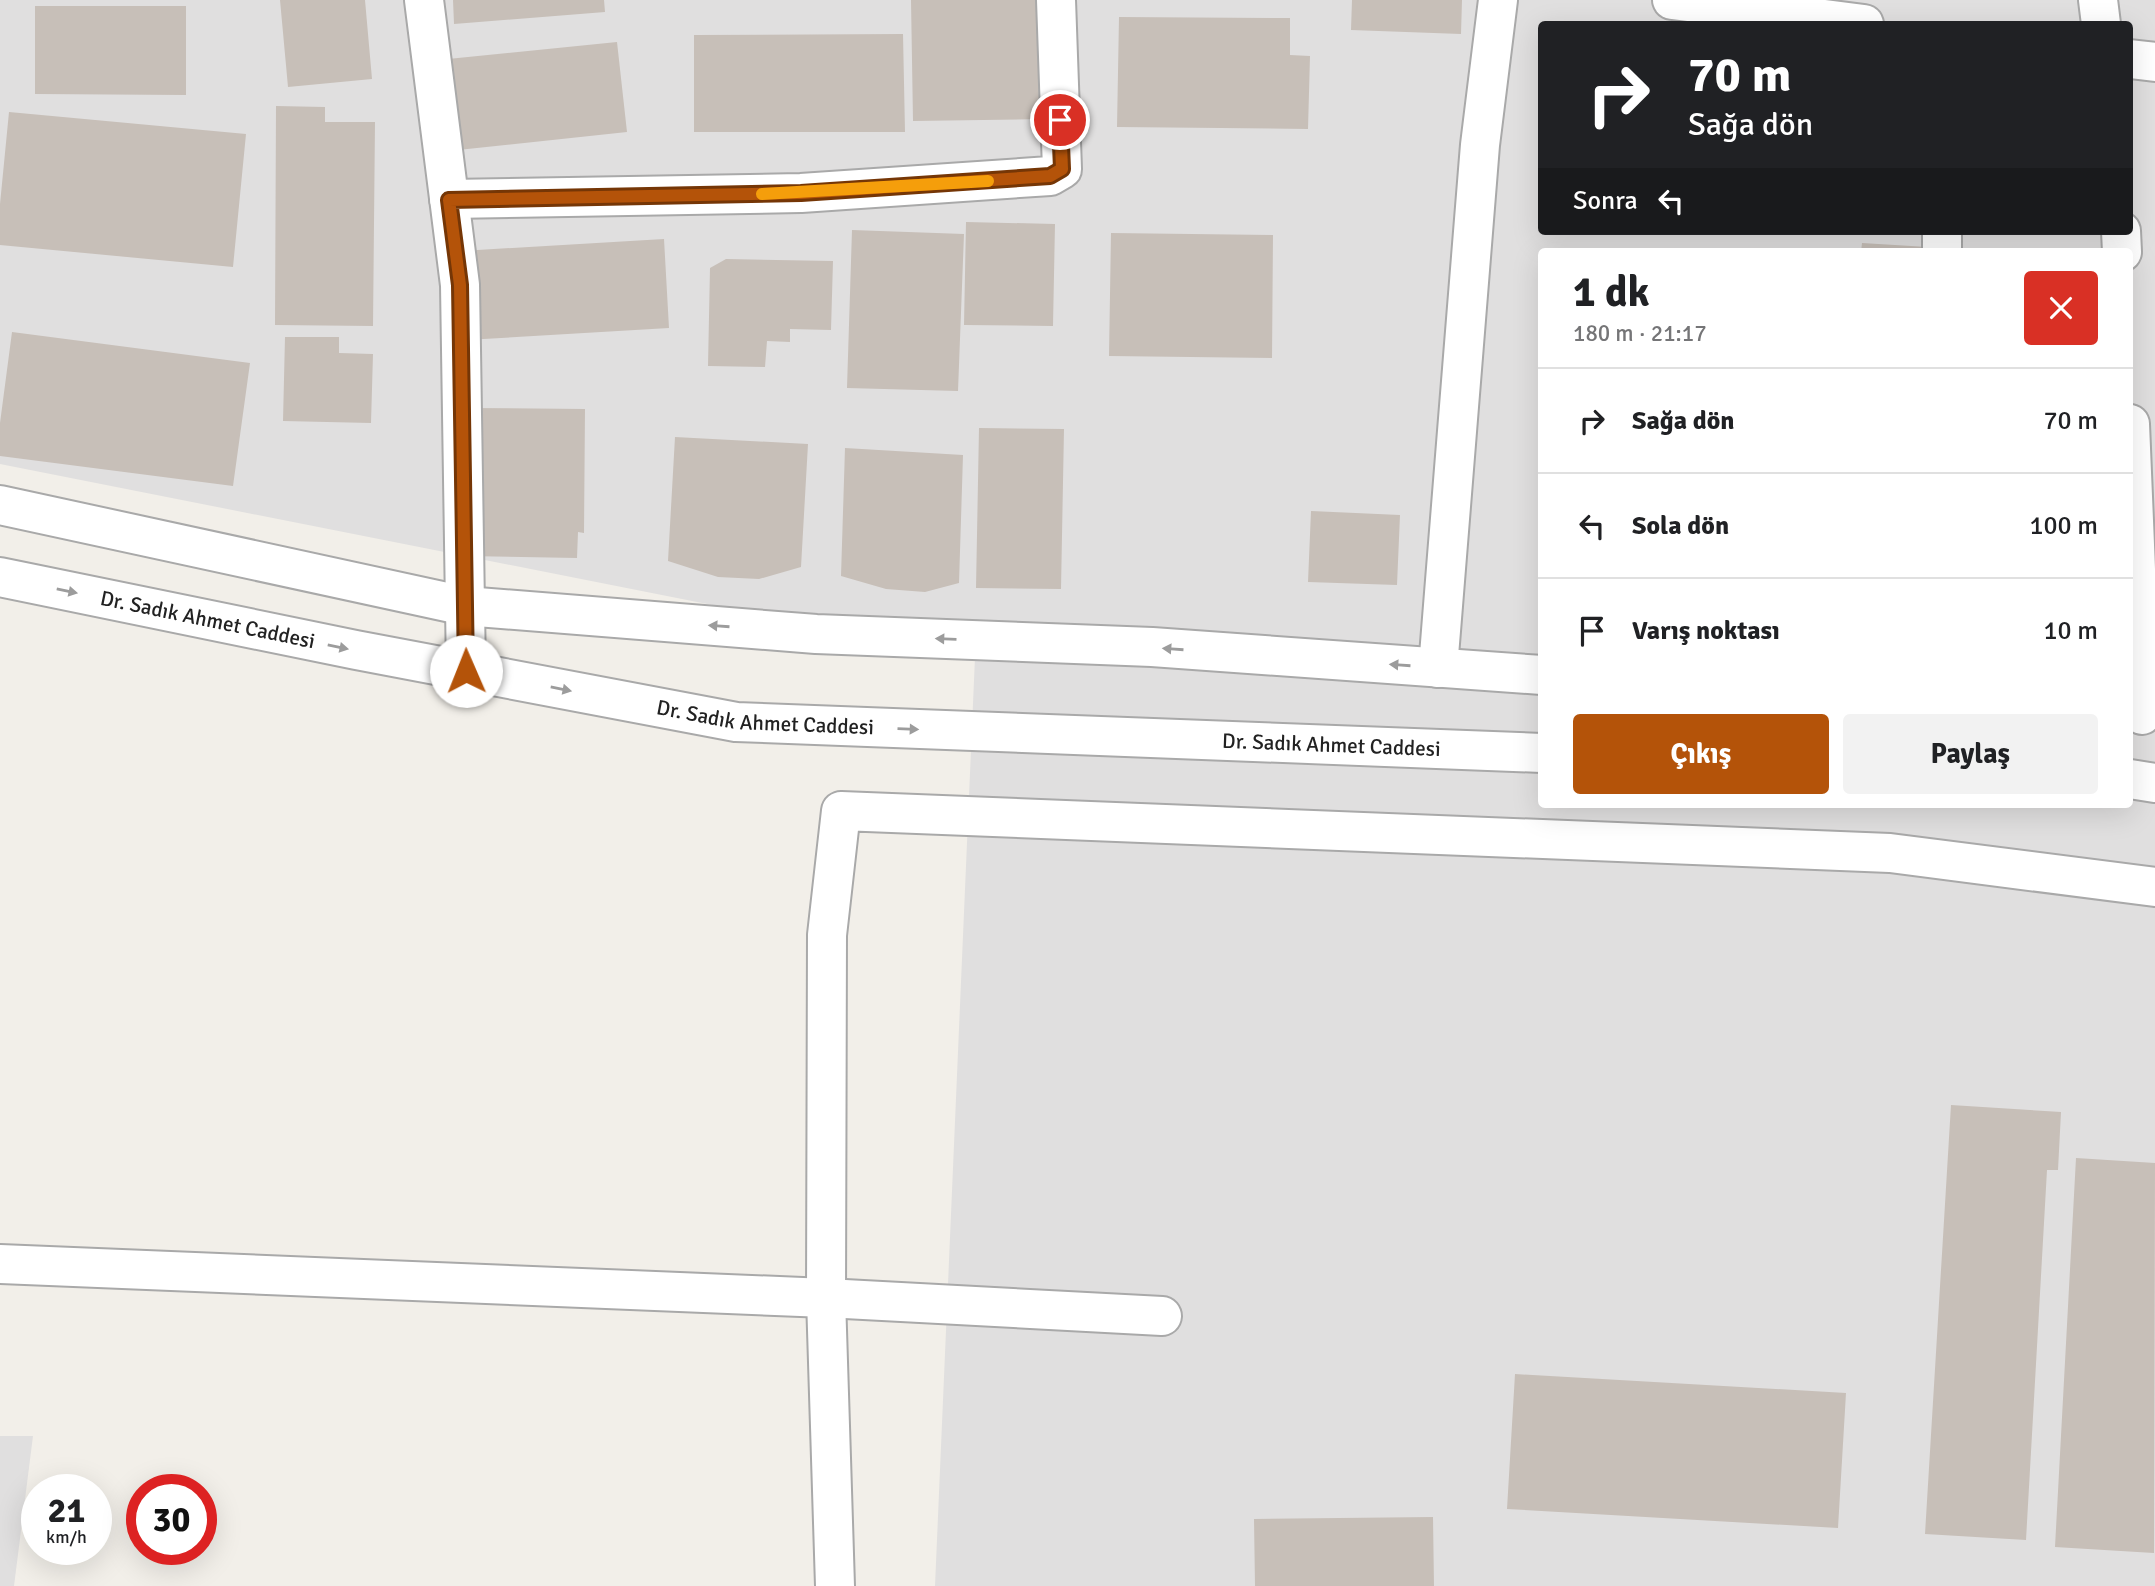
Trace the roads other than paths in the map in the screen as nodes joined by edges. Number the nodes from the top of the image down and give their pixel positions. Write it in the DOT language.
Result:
graph roads {
  1 [pos="424,0"];
  2 [pos="1056,0"];
  3 [pos="1498,0"];
  4 [pos="1672,0"];
  5 [pos="2098,0"];
  6 [pos="1840,21"];
  7 [pos="2101,21"];
  8 [pos="2133,60"];
  9 [pos="2155,62"];
  10 [pos="449,200"];
  11 [pos="2133,497"];
  12 [pos="0,505"];
  13 [pos="0,577"];
  14 [pos="465,606"];
  15 [pos="1438,668"];
  16 [pos="466,671"];
  17 [pos="1538,675"];
  18 [pos="2142,716"];
  19 [pos="1538,753"];
  20 [pos="2133,779"];
  21 [pos="2155,783"];
  22 [pos="2155,887"];
  23 [pos="0,1264"];
  24 [pos="826,1298"];
  25 [pos="1162,1316"];
  26 [pos="835,1586"];
  1 -- 10 [label="street"];
  2 -- 10 [label="street"];
  3 -- 15 [label="street"];
  4 -- 6 [label="street"];
  5 -- 7 [label="street"];
  8 -- 9 [label="street"];
  10 -- 14 [label="street"];
  11 -- 18 [label="street"];
  12 -- 14 [label="street"];
  13 -- 16 [label="street, Dr. Sadık Ahmet Caddesi, one-way"];
  15 -- 14 [label="street, one-way"];
  14 -- 16 [label="street"];
  15 -- 17 [label="street"];
  16 -- 19 [label="street, Dr. Sadık Ahmet Caddesi, one-way"];
  20 -- 21 [label="street"];
  22 -- 24 [label="street"];
  23 -- 24 [label="street"];
  24 -- 25 [label="street"];
  24 -- 26 [label="street"];
}
